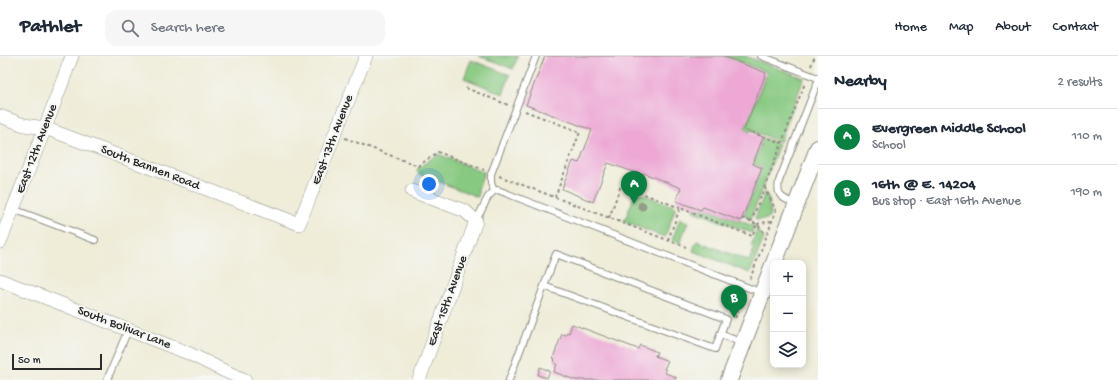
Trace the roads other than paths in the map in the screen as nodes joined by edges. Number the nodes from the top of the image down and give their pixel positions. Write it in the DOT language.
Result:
graph roads {
  1 [pos="72,56"];
  2 [pos="366,56"];
  3 [pos="536,56"];
  4 [pos="761,56"];
  5 [pos="818,78"];
  6 [pos="818,81"];
  7 [pos="0,116"];
  8 [pos="45,128"];
  9 [pos="818,148"];
  10 [pos="412,191"];
  11 [pos="494,191"];
  12 [pos="796,204"];
  13 [pos="13,209"];
  14 [pos="476,221"];
  15 [pos="299,224"];
  16 [pos="95,240"];
  17 [pos="0,242"];
  18 [pos="775,260"];
  19 [pos="770,272"];
  20 [pos="0,280"];
  21 [pos="544,286"];
  22 [pos="762,293"];
  23 [pos="128,329"];
  24 [pos="720,334"];
  25 [pos="743,343"];
  26 [pos="107,380"];
  27 [pos="245,380"];
  28 [pos="419,380"];
  29 [pos="509,380"];
  30 [pos="728,380"];
  1 -- 8 [label="street, East 12th Avenue"];
  2 -- 15 [label="street, East 13th Avenue"];
  3 -- 11 [label="lane"];
  4 -- 5 [label="lane"];
  6 -- 12 [label="lane"];
  7 -- 8 [label="street, South Bannen Road"];
  8 -- 13 [label="street, East 12th Avenue"];
  8 -- 15 [label="street, South Bannen Road"];
  9 -- 12 [label="street"];
  10 -- 14 [label="street"];
  11 -- 14 [label="lane"];
  11 -- 22 [label="lane"];
  12 -- 18 [label="street"];
  13 -- 16 [label="lane"];
  13 -- 17 [label="street, East 12th Avenue"];
  14 -- 28 [label="street, East 15th Avenue"];
  19 -- 22 [label="street"];
  20 -- 23 [label="street, South Bolivar Lane"];
  21 -- 24 [label="lane"];
  21 -- 24 [label="lane"];
  21 -- 29 [label="lane"];
  22 -- 25 [label="street"];
  23 -- 26 [label="lane"];
  23 -- 27 [label="street, South Bolivar Lane"];
  24 -- 25 [label="lane"];
  25 -- 30 [label="street"];
}
